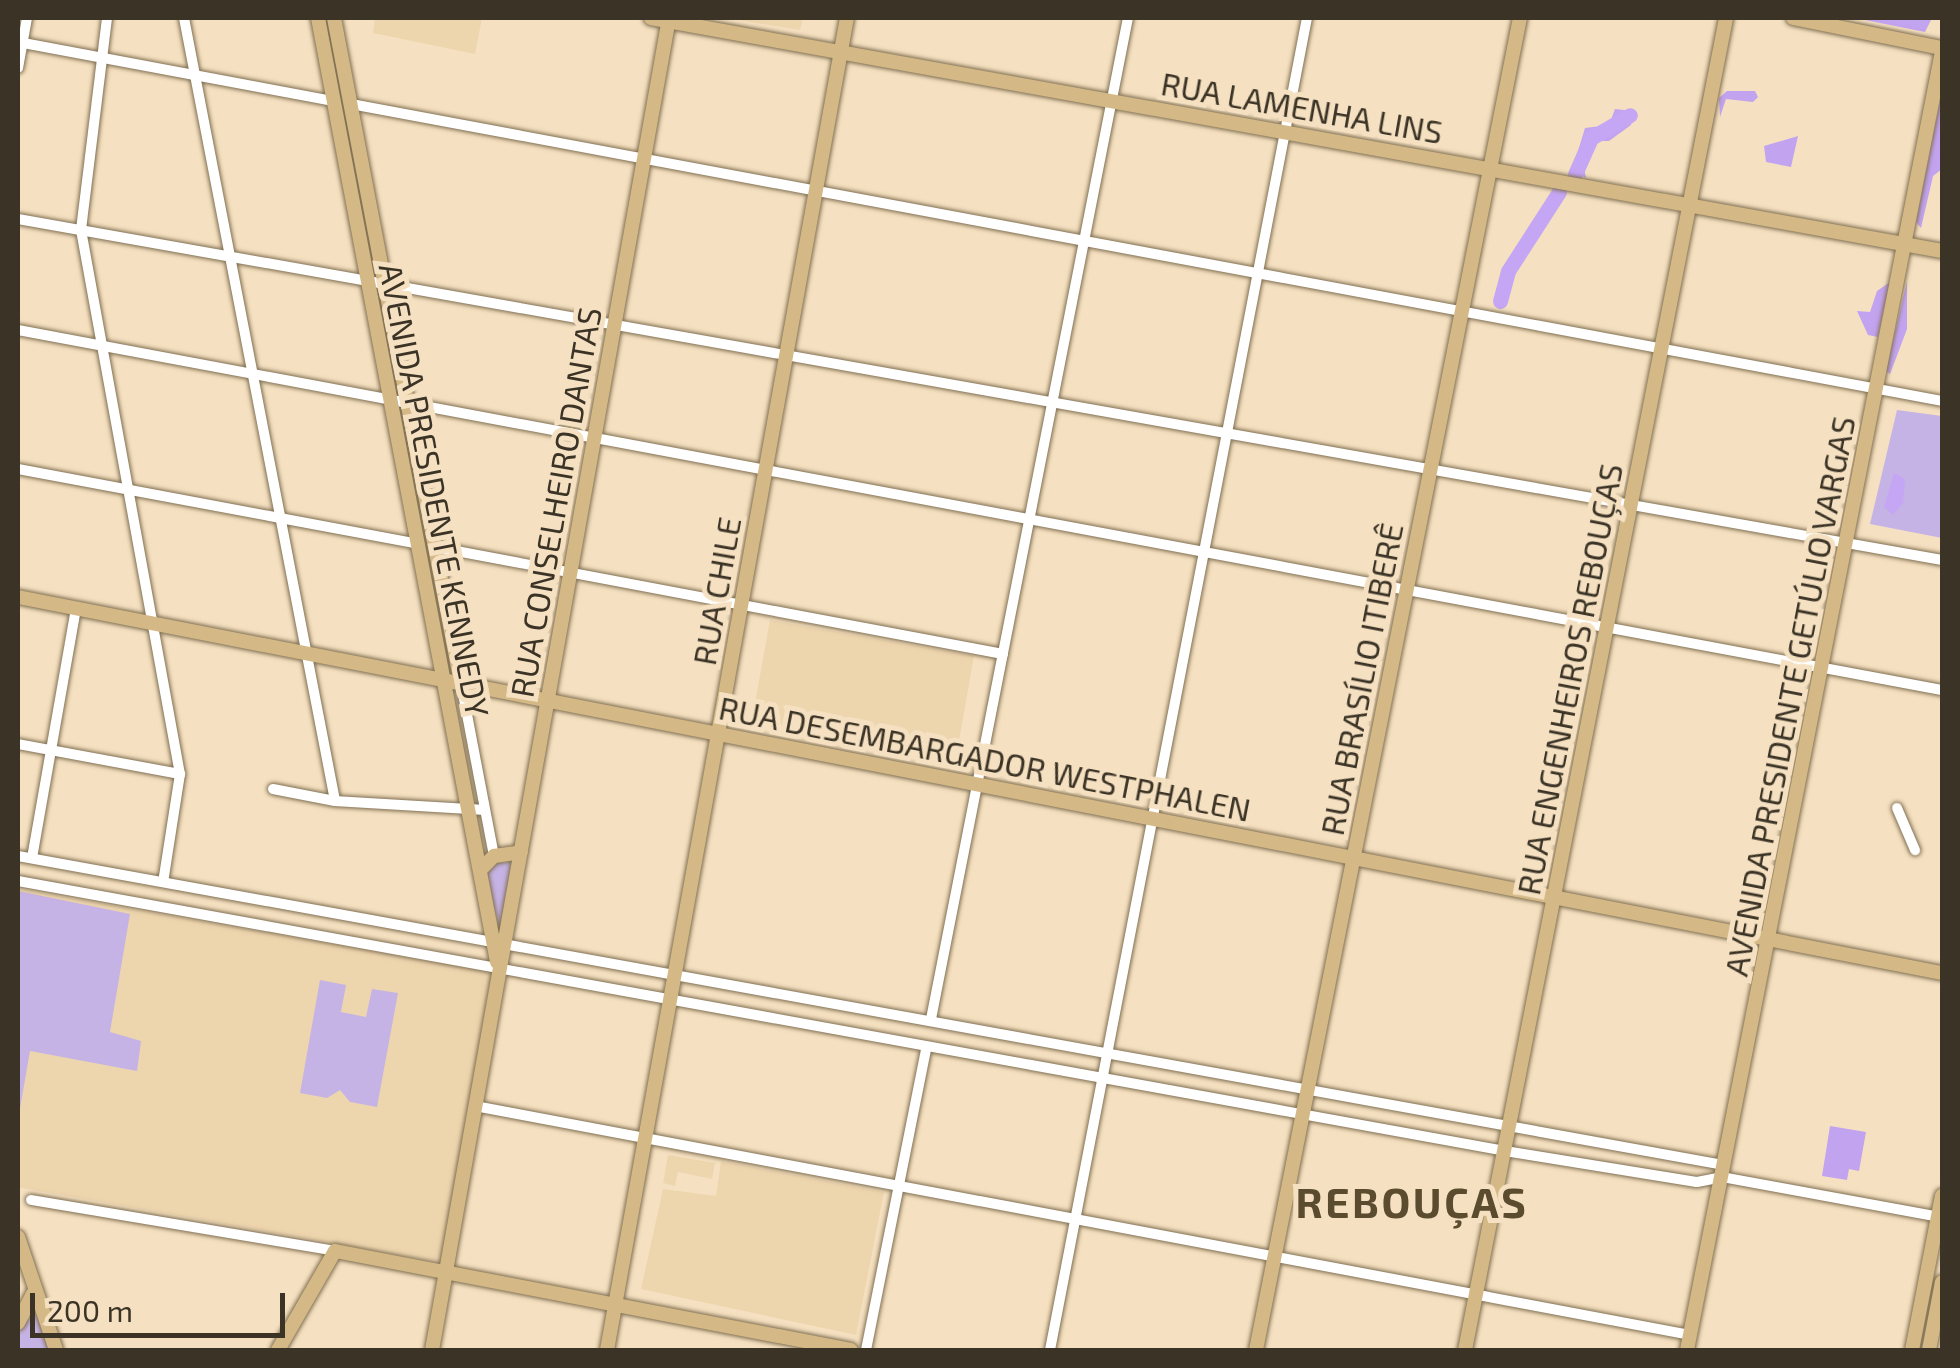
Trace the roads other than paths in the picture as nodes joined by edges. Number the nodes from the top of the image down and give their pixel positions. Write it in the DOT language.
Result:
graph roads {
  1 [pos="26,18"];
  2 [pos="108,18"];
  3 [pos="184,18"];
  4 [pos="318,18"];
  5 [pos="334,18"];
  6 [pos="651,18"];
  7 [pos="847,18"];
  8 [pos="1128,18"];
  9 [pos="1307,18"];
  10 [pos="1520,18"];
  11 [pos="1726,18"];
  12 [pos="1792,18"];
  13 [pos="669,19"];
  14 [pos="20,43"];
  15 [pos="1942,50"];
  16 [pos="841,52"];
  17 [pos="100,58"];
  18 [pos="18,68"];
  19 [pos="196,75"];
  20 [pos="334,101"];
  21 [pos="1111,101"];
  22 [pos="351,104"];
  23 [pos="1285,132"];
  24 [pos="644,159"];
  25 [pos="1490,170"];
  26 [pos="816,191"];
  27 [pos="1690,206"];
  28 [pos="18,219"];
  29 [pos="356,220"];
  30 [pos="374,226"];
  31 [pos="81,230"];
  32 [pos="1084,241"];
  33 [pos="1905,244"];
  34 [pos="1942,251"];
  35 [pos="230,256"];
  36 [pos="1258,274"];
  37 [pos="368,281"];
  38 [pos="385,284"];
  39 [pos="1462,312"];
  40 [pos="615,324"];
  41 [pos="18,330"];
  42 [pos="102,346"];
  43 [pos="1662,349"];
  44 [pos="786,354"];
  45 [pos="253,374"];
  46 [pos="1877,389"];
  47 [pos="390,400"];
  48 [pos="1942,401"];
  49 [pos="408,402"];
  50 [pos="1052,402"];
  51 [pos="1226,432"];
  52 [pos="594,438"];
  53 [pos="419,464"];
  54 [pos="402,466"];
  55 [pos="18,469"];
  56 [pos="1431,469"];
  57 [pos="766,470"];
  58 [pos="1631,504"];
  59 [pos="280,518"];
  60 [pos="1029,519"];
  61 [pos="1847,542"];
  62 [pos="417,544"];
  63 [pos="434,548"];
  64 [pos="1204,552"];
  65 [pos="1942,560"];
  66 [pos="570,573"];
  67 [pos="443,590"];
  68 [pos="1407,590"];
  69 [pos="427,593"];
  70 [pos="18,597"];
  71 [pos="741,605"];
  72 [pos="76,608"];
  73 [pos="153,622"];
  74 [pos="1607,628"];
  75 [pos="306,652"];
  76 [pos="1003,654"];
  77 [pos="1822,668"];
  78 [pos="444,679"];
  79 [pos="461,682"];
  80 [pos="1942,690"];
  81 [pos="548,699"];
  82 [pos="718,734"];
  83 [pos="18,744"];
  84 [pos="51,750"];
  85 [pos="180,774"];
  86 [pos="977,785"];
  87 [pos="272,789"];
  88 [pos="335,801"];
  89 [pos="1896,808"];
  90 [pos="468,810"];
  91 [pos="486,810"];
  92 [pos="1151,819"];
  93 [pos="1915,850"];
  94 [pos="520,852"];
  95 [pos="18,856"];
  96 [pos="494,856"];
  97 [pos="32,858"];
  98 [pos="1354,858"];
  99 [pos="480,870"];
  100 [pos="18,881"];
  101 [pos="163,882"];
  102 [pos="1554,898"];
  103 [pos="1769,940"];
  104 [pos="499,942"];
  105 [pos="499,972"];
  106 [pos="675,973"];
  107 [pos="1942,974"];
  108 [pos="670,1004"];
  109 [pos="931,1020"];
  110 [pos="926,1049"];
  111 [pos="1106,1051"];
  112 [pos="1100,1080"];
  113 [pos="1308,1089"];
  114 [pos="475,1106"];
  115 [pos="1303,1114"];
  116 [pos="1510,1125"];
  117 [pos="646,1136"];
  118 [pos="1504,1150"];
  119 [pos="1723,1171"];
  120 [pos="899,1183"];
  121 [pos="1942,1196"];
  122 [pos="31,1200"];
  123 [pos="1075,1217"];
  124 [pos="1940,1217"];
  125 [pos="18,1237"];
  126 [pos="335,1251"];
  127 [pos="1276,1254"];
  128 [pos="446,1272"];
  129 [pos="1942,1281"];
  130 [pos="33,1287"];
  131 [pos="1476,1296"];
  132 [pos="1922,1298"];
  133 [pos="615,1305"];
  134 [pos="18,1323"];
  135 [pos="1689,1343"];
  136 [pos="56,1350"];
  137 [pos="278,1350"];
  138 [pos="432,1350"];
  139 [pos="607,1350"];
  140 [pos="851,1350"];
  141 [pos="866,1350"];
  142 [pos="1050,1350"];
  143 [pos="1256,1350"];
  144 [pos="1466,1350"];
  145 [pos="1912,1350"];
  146 [pos="1929,1350"];
  1 -- 14 [label="street"];
  2 -- 17 [label="street"];
  3 -- 19 [label="street"];
  4 -- 20 [label="main road, AVENIDA PRESIDENTE KENNEDY"];
  5 -- 22 [label="main road, AVENIDA PRESIDENTE KENNEDY"];
  6 -- 13 [label="main road, RUA LAMENHA LINS"];
  7 -- 16 [label="main road, RUA CHILE"];
  8 -- 21 [label="street"];
  9 -- 23 [label="street"];
  10 -- 25 [label="main road, RUA BRASÍLIO ITIBERÊ"];
  11 -- 27 [label="main road, RUA ENGENHEIROS REBOUÇAS"];
  12 -- 15 [label="main road"];
  13 -- 16 [label="main road, RUA LAMENHA LINS"];
  13 -- 24 [label="main road, RUA CONSELHEIRO DANTAS"];
  14 -- 17 [label="street"];
  14 -- 18 [label="street"];
  15 -- 33 [label="main road, AVENIDA PRESIDENTE GETÚLIO VARGAS"];
  16 -- 21 [label="main road, RUA LAMENHA LINS"];
  16 -- 26 [label="main road, RUA CHILE"];
  17 -- 19 [label="street"];
  17 -- 31 [label="street"];
  19 -- 20 [label="street"];
  19 -- 35 [label="street"];
  20 -- 29 [label="main road, AVENIDA PRESIDENTE KENNEDY"];
  21 -- 23 [label="main road, RUA LAMENHA LINS"];
  21 -- 32 [label="street"];
  22 -- 24 [label="street"];
  22 -- 30 [label="main road, AVENIDA PRESIDENTE KENNEDY"];
  23 -- 25 [label="main road, RUA LAMENHA LINS"];
  23 -- 36 [label="street"];
  24 -- 26 [label="street"];
  24 -- 40 [label="main road, RUA CONSELHEIRO DANTAS"];
  25 -- 27 [label="main road, RUA LAMENHA LINS"];
  25 -- 39 [label="main road, RUA BRASÍLIO ITIBERÊ"];
  26 -- 32 [label="street"];
  26 -- 44 [label="main road, RUA CHILE"];
  27 -- 33 [label="main road, RUA LAMENHA LINS"];
  27 -- 43 [label="main road, RUA ENGENHEIROS REBOUÇAS"];
  28 -- 31 [label="street"];
  29 -- 30 [label="main road"];
  29 -- 37 [label="main road, AVENIDA PRESIDENTE KENNEDY"];
  30 -- 38 [label="main road, AVENIDA PRESIDENTE KENNEDY"];
  31 -- 35 [label="street"];
  31 -- 42 [label="street"];
  32 -- 36 [label="street"];
  32 -- 50 [label="street"];
  33 -- 34 [label="main road, RUA LAMENHA LINS"];
  33 -- 46 [label="main road, AVENIDA PRESIDENTE GETÚLIO VARGAS"];
  35 -- 37 [label="street"];
  35 -- 45 [label="street"];
  36 -- 39 [label="street"];
  36 -- 51 [label="street"];
  37 -- 38 [label="street"];
  37 -- 47 [label="main road, AVENIDA PRESIDENTE KENNEDY"];
  38 -- 40 [label="street"];
  38 -- 49 [label="main road, AVENIDA PRESIDENTE KENNEDY"];
  39 -- 43 [label="street"];
  39 -- 56 [label="main road, RUA BRASÍLIO ITIBERÊ"];
  40 -- 44 [label="street"];
  40 -- 52 [label="main road, RUA CONSELHEIRO DANTAS"];
  41 -- 42 [label="street"];
  42 -- 45 [label="street"];
  42 -- 73 [label="street"];
  43 -- 46 [label="street"];
  43 -- 58 [label="main road, RUA ENGENHEIROS REBOUÇAS"];
  44 -- 50 [label="street"];
  44 -- 57 [label="main road, RUA CHILE"];
  45 -- 47 [label="street"];
  45 -- 59 [label="street"];
  46 -- 48 [label="street"];
  46 -- 61 [label="main road, AVENIDA PRESIDENTE GETÚLIO VARGAS"];
  47 -- 49 [label="street"];
  47 -- 54 [label="main road, AVENIDA PRESIDENTE KENNEDY"];
  49 -- 52 [label="street"];
  49 -- 53 [label="main road, AVENIDA PRESIDENTE KENNEDY"];
  50 -- 51 [label="street"];
  50 -- 60 [label="street"];
  51 -- 56 [label="street"];
  51 -- 64 [label="street"];
  52 -- 57 [label="street"];
  52 -- 66 [label="main road, RUA CONSELHEIRO DANTAS"];
  53 -- 54 [label="main road"];
  53 -- 63 [label="main road, AVENIDA PRESIDENTE KENNEDY"];
  54 -- 62 [label="main road, AVENIDA PRESIDENTE KENNEDY"];
  55 -- 59 [label="street"];
  56 -- 58 [label="street"];
  56 -- 68 [label="main road, RUA BRASÍLIO ITIBERÊ"];
  57 -- 60 [label="street"];
  57 -- 71 [label="main road, RUA CHILE"];
  58 -- 61 [label="street"];
  58 -- 74 [label="main road, RUA ENGENHEIROS REBOUÇAS"];
  59 -- 62 [label="street"];
  59 -- 75 [label="street"];
  60 -- 64 [label="street"];
  60 -- 76 [label="street"];
  61 -- 65 [label="street"];
  61 -- 77 [label="main road, AVENIDA PRESIDENTE GETÚLIO VARGAS"];
  62 -- 69 [label="main road, AVENIDA PRESIDENTE KENNEDY"];
  63 -- 66 [label="street"];
  63 -- 67 [label="main road, AVENIDA PRESIDENTE KENNEDY"];
  64 -- 68 [label="street"];
  64 -- 92 [label="street"];
  66 -- 71 [label="street"];
  66 -- 81 [label="main road, RUA CONSELHEIRO DANTAS"];
  67 -- 69 [label="main road"];
  67 -- 79 [label="main road, AVENIDA PRESIDENTE KENNEDY"];
  68 -- 74 [label="street"];
  68 -- 98 [label="main road, RUA BRASÍLIO ITIBERÊ"];
  69 -- 78 [label="main road, AVENIDA PRESIDENTE KENNEDY"];
  70 -- 72 [label="main road, RUA DESEMBARGADOR WESTPHALEN"];
  71 -- 76 [label="street"];
  71 -- 82 [label="main road, RUA CHILE"];
  72 -- 73 [label="main road, RUA DESEMBARGADOR WESTPHALEN"];
  72 -- 84 [label="street"];
  73 -- 75 [label="main road, RUA DESEMBARGADOR WESTPHALEN"];
  73 -- 85 [label="street"];
  74 -- 77 [label="street"];
  74 -- 102 [label="main road, RUA ENGENHEIROS REBOUÇAS"];
  75 -- 78 [label="main road, RUA DESEMBARGADOR WESTPHALEN"];
  75 -- 88 [label="street"];
  76 -- 86 [label="street"];
  77 -- 80 [label="street"];
  77 -- 103 [label="main road, AVENIDA PRESIDENTE GETÚLIO VARGAS"];
  78 -- 79 [label="main road, RUA DESEMBARGADOR WESTPHALEN"];
  78 -- 90 [label="main road, AVENIDA PRESIDENTE KENNEDY"];
  79 -- 81 [label="main road, RUA DESEMBARGADOR WESTPHALEN"];
  79 -- 91 [label="street, AVENIDA PRESIDENTE KENNEDY"];
  81 -- 82 [label="main road, RUA DESEMBARGADOR WESTPHALEN"];
  81 -- 94 [label="main road, RUA CONSELHEIRO DANTAS"];
  82 -- 86 [label="main road, RUA DESEMBARGADOR WESTPHALEN"];
  82 -- 106 [label="main road, RUA CHILE"];
  83 -- 84 [label="street"];
  84 -- 85 [label="street"];
  84 -- 97 [label="street"];
  85 -- 101 [label="street"];
  86 -- 92 [label="main road, RUA DESEMBARGADOR WESTPHALEN"];
  86 -- 109 [label="street"];
  87 -- 88 [label="street"];
  88 -- 90 [label="street"];
  89 -- 93 [label="street"];
  90 -- 91 [label="street"];
  90 -- 99 [label="main road, AVENIDA PRESIDENTE KENNEDY"];
  91 -- 96 [label="street, AVENIDA PRESIDENTE KENNEDY"];
  92 -- 98 [label="main road, RUA DESEMBARGADOR WESTPHALEN"];
  92 -- 111 [label="street"];
  94 -- 96 [label="main road"];
  94 -- 104 [label="main road, RUA CONSELHEIRO DANTAS"];
  95 -- 97 [label="street"];
  96 -- 99 [label="main road"];
  97 -- 101 [label="street"];
  98 -- 102 [label="main road, RUA DESEMBARGADOR WESTPHALEN"];
  98 -- 113 [label="main road, RUA BRASÍLIO ITIBERÊ"];
  99 -- 104 [label="main road, AVENIDA PRESIDENTE KENNEDY"];
  100 -- 105 [label="street"];
  101 -- 104 [label="street"];
  102 -- 103 [label="main road, RUA DESEMBARGADOR WESTPHALEN"];
  102 -- 116 [label="main road, RUA ENGENHEIROS REBOUÇAS"];
  103 -- 107 [label="main road, RUA DESEMBARGADOR WESTPHALEN"];
  103 -- 119 [label="main road, AVENIDA PRESIDENTE GETÚLIO VARGAS"];
  104 -- 105 [label="main road, RUA CONSELHEIRO DANTAS"];
  104 -- 106 [label="street"];
  105 -- 108 [label="street"];
  105 -- 114 [label="main road, RUA CONSELHEIRO DANTAS"];
  106 -- 108 [label="main road, RUA CHILE"];
  106 -- 109 [label="street"];
  108 -- 110 [label="street"];
  108 -- 117 [label="main road, RUA CHILE"];
  109 -- 111 [label="street"];
  110 -- 112 [label="street"];
  110 -- 120 [label="street"];
  111 -- 112 [label="street"];
  111 -- 113 [label="street"];
  112 -- 115 [label="street"];
  112 -- 123 [label="street"];
  113 -- 115 [label="main road, RUA BRASÍLIO ITIBERÊ"];
  113 -- 116 [label="street"];
  114 -- 117 [label="street"];
  114 -- 128 [label="main road, RUA CONSELHEIRO DANTAS"];
  115 -- 118 [label="street"];
  115 -- 127 [label="main road, RUA BRASÍLIO ITIBERÊ"];
  116 -- 118 [label="main road, RUA ENGENHEIROS REBOUÇAS"];
  116 -- 119 [label="street"];
  117 -- 120 [label="street"];
  117 -- 133 [label="main road, RUA CHILE"];
  118 -- 119 [label="street"];
  118 -- 131 [label="main road, RUA ENGENHEIROS REBOUÇAS"];
  119 -- 124 [label="street"];
  119 -- 135 [label="main road, AVENIDA PRESIDENTE GETÚLIO VARGAS"];
  120 -- 123 [label="street"];
  120 -- 141 [label="street"];
  121 -- 124 [label="main road"];
  122 -- 126 [label="street"];
  123 -- 127 [label="street"];
  123 -- 142 [label="street"];
  124 -- 132 [label="main road"];
  125 -- 130 [label="main road"];
  126 -- 128 [label="main road"];
  126 -- 137 [label="main road"];
  127 -- 131 [label="street"];
  127 -- 143 [label="main road, RUA BRASÍLIO ITIBERÊ"];
  128 -- 133 [label="main road"];
  128 -- 138 [label="main road, RUA CONSELHEIRO DANTAS"];
  129 -- 132 [label="main road"];
  129 -- 146 [label="main road"];
  130 -- 134 [label="main road"];
  130 -- 136 [label="main road"];
  131 -- 135 [label="street"];
  131 -- 144 [label="main road, RUA ENGENHEIROS REBOUÇAS"];
  132 -- 145 [label="main road"];
  133 -- 139 [label="main road, RUA CHILE"];
  133 -- 140 [label="main road"];
}
